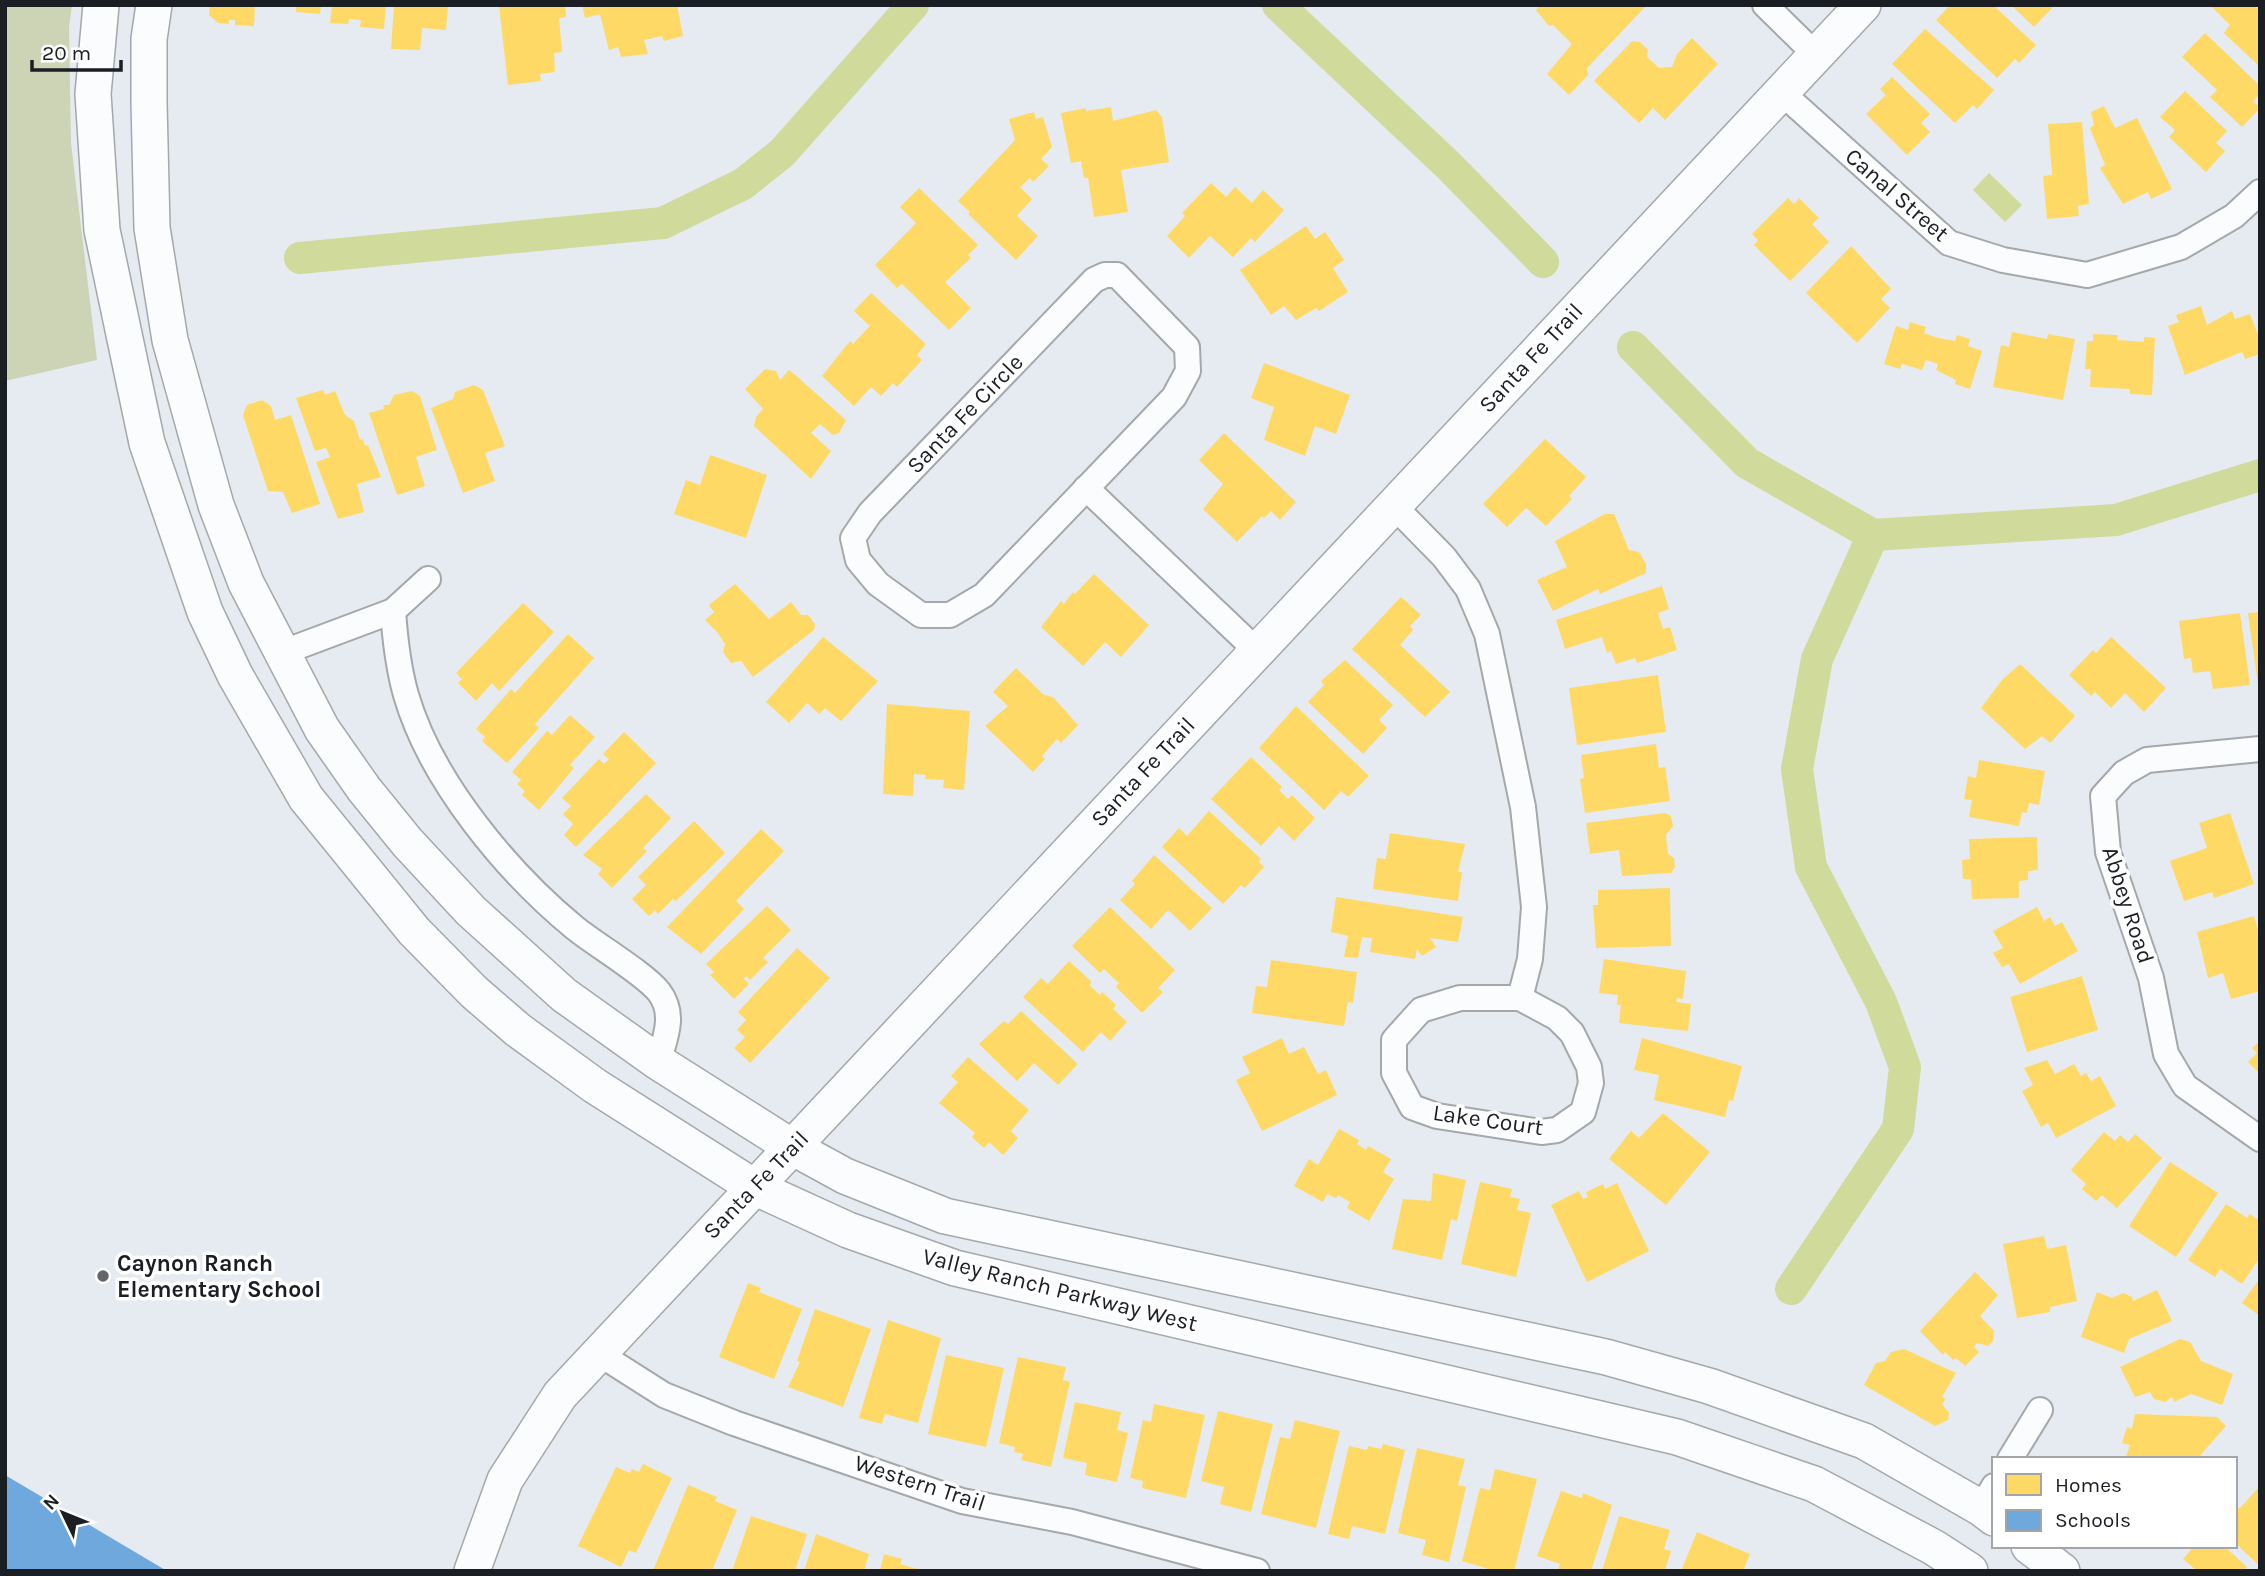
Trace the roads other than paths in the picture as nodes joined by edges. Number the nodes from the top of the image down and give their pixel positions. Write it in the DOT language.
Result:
graph roads {
  1 [pos="101,5"];
  2 [pos="153,5"];
  3 [pos="1765,5"];
  4 [pos="1863,5"];
  5 [pos="1816,55"];
  6 [pos="1781,92"];
  7 [pos="2260,192"];
  8 [pos="1086,488"];
  9 [pos="1393,505"];
  10 [pos="428,579"];
  11 [pos="393,611"];
  12 [pos="1257,651"];
  13 [pos="281,653"];
  14 [pos="2260,749"];
  15 [pos="1520,998"];
  16 [pos="657,1062"];
  17 [pos="2260,1139"];
  18 [pos="792,1147"];
  19 [pos="754,1187"];
  20 [pos="598,1353"];
  21 [pos="2040,1410"];
  22 [pos="2011,1457"];
  23 [pos="1990,1504"];
  24 [pos="2032,1548"];
  25 [pos="472,1571"];
  26 [pos="1257,1571"];
  27 [pos="1970,1571"];
  28 [pos="2062,1571"];
  1 -- 19 [label="main road, Valley Ranch Parkway West"];
  2 -- 13 [label="main road, Valley Ranch Parkway West"];
  3 -- 5 [label="street"];
  4 -- 5 [label="main road, Santa Fe Trail"];
  5 -- 6 [label="main road, Santa Fe Trail"];
  6 -- 7 [label="street, Canal Street"];
  6 -- 9 [label="main road, Santa Fe Trail"];
  8 -- 8 [label="street, Santa Fe Circle"];
  8 -- 12 [label="street"];
  9 -- 12 [label="main road, Santa Fe Trail"];
  9 -- 15 [label="street"];
  10 -- 11 [label="street"];
  11 -- 13 [label="street"];
  11 -- 16 [label="street"];
  12 -- 18 [label="main road, Santa Fe Trail"];
  13 -- 16 [label="main road, Valley Ranch Parkway West"];
  14 -- 17 [label="street, Abbey Road"];
  15 -- 15 [label="street, Lake Court"];
  16 -- 18 [label="main road, Valley Ranch Parkway West"];
  18 -- 19 [label="main road, Santa Fe Trail"];
  18 -- 23 [label="main road, Valley Ranch Parkway West"];
  19 -- 20 [label="main road, Santa Fe Trail"];
  19 -- 27 [label="main road, Valley Ranch Parkway West"];
  20 -- 25 [label="main road, Santa Fe Trail"];
  20 -- 26 [label="street, Western Trail"];
  21 -- 22 [label="street"];
  24 -- 28 [label="main road"];
}
